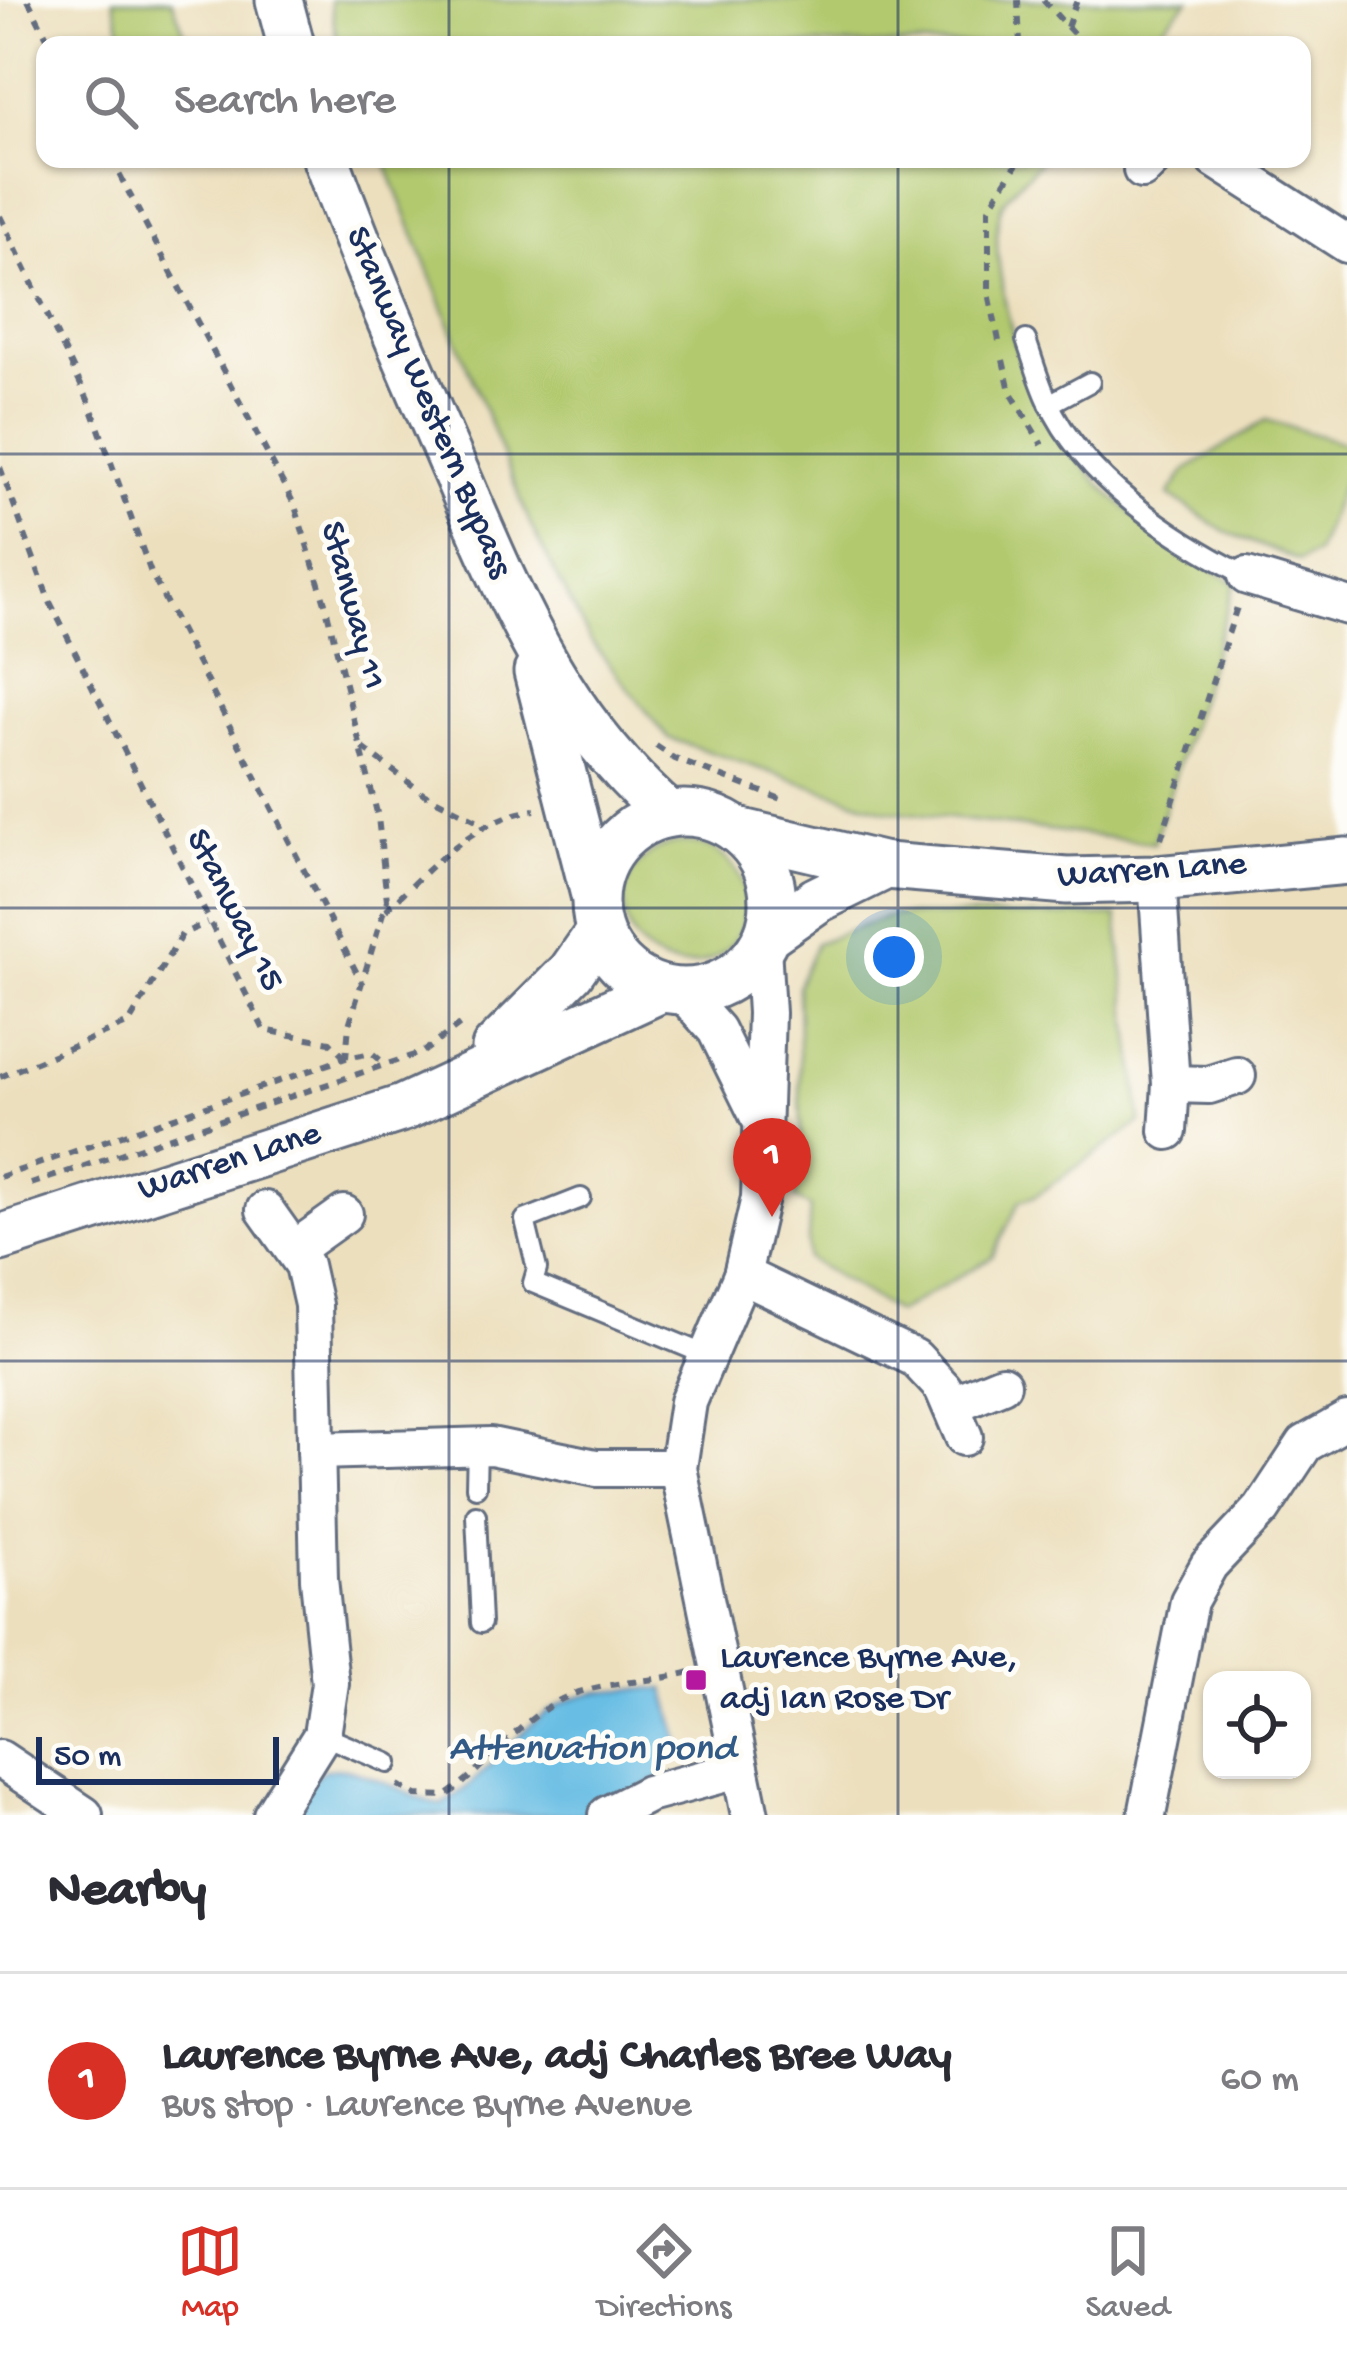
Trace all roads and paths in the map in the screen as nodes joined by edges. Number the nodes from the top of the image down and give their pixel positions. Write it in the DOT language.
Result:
graph roads {
  1 [pos="28,0"];
  2 [pos="279,0"];
  3 [pos="1018,0"];
  4 [pos="1043,0"];
  5 [pos="1077,0"];
  6 [pos="1066,27"];
  7 [pos="46,36"];
  8 [pos="289,36"];
  9 [pos="1020,36"];
  10 [pos="1075,36"];
  11 [pos="116,168"];
  12 [pos="329,168"];
  13 [pos="1229,168"];
  14 [pos="0,217"];
  15 [pos="1347,244"];
  16 [pos="1026,340"];
  17 [pos="1090,382"];
  18 [pos="1049,404"];
  19 [pos="0,467"];
  20 [pos="1247,576"];
  21 [pos="1347,605"];
  22 [pos="532,646"];
  23 [pos="361,746"];
  24 [pos="675,759"];
  25 [pos="789,802"];
  26 [pos="537,809"];
  27 [pos="668,814"];
  28 [pos="486,825"];
  29 [pos="738,831"];
  30 [pos="1347,861"];
  31 [pos="1158,863"];
  32 [pos="886,866"];
  33 [pos="386,910"];
  34 [pos="597,913"];
  35 [pos="207,923"];
  36 [pos="764,940"];
  37 [pos="362,984"];
  38 [pos="672,990"];
  39 [pos="480,1010"];
  40 [pos="346,1058"];
  41 [pos="386,1065"];
  42 [pos="1238,1076"];
  43 [pos="0,1077"];
  44 [pos="344,1080"];
  45 [pos="458,1082"];
  46 [pos="1171,1084"];
  47 [pos="759,1118"];
  48 [pos="1168,1131"];
  49 [pos="0,1178"];
  50 [pos="15,1191"];
  51 [pos="581,1198"];
  52 [pos="266,1210"];
  53 [pos="344,1214"];
  54 [pos="0,1238"];
  55 [pos="295,1249"];
  56 [pos="742,1275"];
  57 [pos="706,1355"];
  58 [pos="1002,1384"];
  59 [pos="1347,1420"];
  60 [pos="477,1446"];
  61 [pos="316,1451"];
  62 [pos="677,1468"];
  63 [pos="476,1487"];
  64 [pos="476,1515"];
  65 [pos="481,1623"];
  66 [pos="716,1664"];
  67 [pos="322,1735"];
  68 [pos="0,1759"];
  69 [pos="388,1763"];
  70 [pos="738,1770"];
  71 [pos="84,1815"];
  72 [pos="272,1815"];
  73 [pos="607,1815"];
  74 [pos="750,1815"];
  75 [pos="1147,1815"];
  1 -- 7 [label="path"];
  2 -- 8 [label="street"];
  3 -- 9 [label="path"];
  4 -- 6 [label="path"];
  5 -- 6 [label="path"];
  6 -- 10 [label="path"];
  11 -- 23 [label="path, Stanway 11"];
  12 -- 22 [label="street, Stanway Western Bypass"];
  13 -- 15 [label="street"];
  14 -- 37 [label="path"];
  16 -- 18 [label="lane"];
  17 -- 18 [label="lane"];
  18 -- 20 [label="lane"];
  19 -- 35 [label="path, Stanway 15"];
  20 -- 21 [label="street"];
  20 -- 31 [label="path"];
  22 -- 27 [label="street, Stanway Western Bypass"];
  22 -- 34 [label="street, Stanway Western Bypass"];
  23 -- 28 [label="path"];
  23 -- 33 [label="path, Stanway 11"];
  24 -- 25 [label="path"];
  26 -- 28 [label="path"];
  27 -- 29 [label="street, Warren Lane"];
  27 -- 34 [label="street, Warren Lane"];
  28 -- 33 [label="path"];
  29 -- 32 [label="street, Warren Lane"];
  29 -- 36 [label="street"];
  30 -- 31 [label="street, Warren Lane"];
  31 -- 32 [label="street, Warren Lane"];
  31 -- 46 [label="street"];
  32 -- 36 [label="street, Warren Lane"];
  33 -- 37 [label="path, Stanway 11"];
  34 -- 38 [label="street"];
  34 -- 45 [label="street, Warren Lane"];
  35 -- 40 [label="path, Stanway 15"];
  35 -- 43 [label="path"];
  36 -- 38 [label="street, Warren Lane"];
  36 -- 47 [label="street"];
  37 -- 40 [label="path, Stanway 11"];
  38 -- 45 [label="street, Warren Lane"];
  38 -- 47 [label="street"];
  39 -- 41 [label="path"];
  40 -- 41 [label="path"];
  40 -- 44 [label="path, Stanway 11"];
  40 -- 49 [label="path"];
  41 -- 44 [label="path"];
  42 -- 46 [label="street"];
  44 -- 50 [label="path"];
  45 -- 54 [label="street, Warren Lane"];
  46 -- 48 [label="street"];
  47 -- 56 [label="street"];
  51 -- 57 [label="lane"];
  52 -- 55 [label="street"];
  53 -- 55 [label="street"];
  55 -- 61 [label="street"];
  56 -- 57 [label="street"];
  56 -- 58 [label="street"];
  57 -- 62 [label="street"];
  59 -- 75 [label="street"];
  60 -- 61 [label="street"];
  60 -- 62 [label="street"];
  60 -- 63 [label="lane"];
  61 -- 67 [label="street"];
  62 -- 66 [label="street"];
  64 -- 65 [label="lane"];
  66 -- 69 [label="path"];
  66 -- 70 [label="street"];
  67 -- 69 [label="lane"];
  67 -- 72 [label="street"];
  68 -- 71 [label="street"];
  70 -- 73 [label="street"];
  70 -- 74 [label="street"];
}
